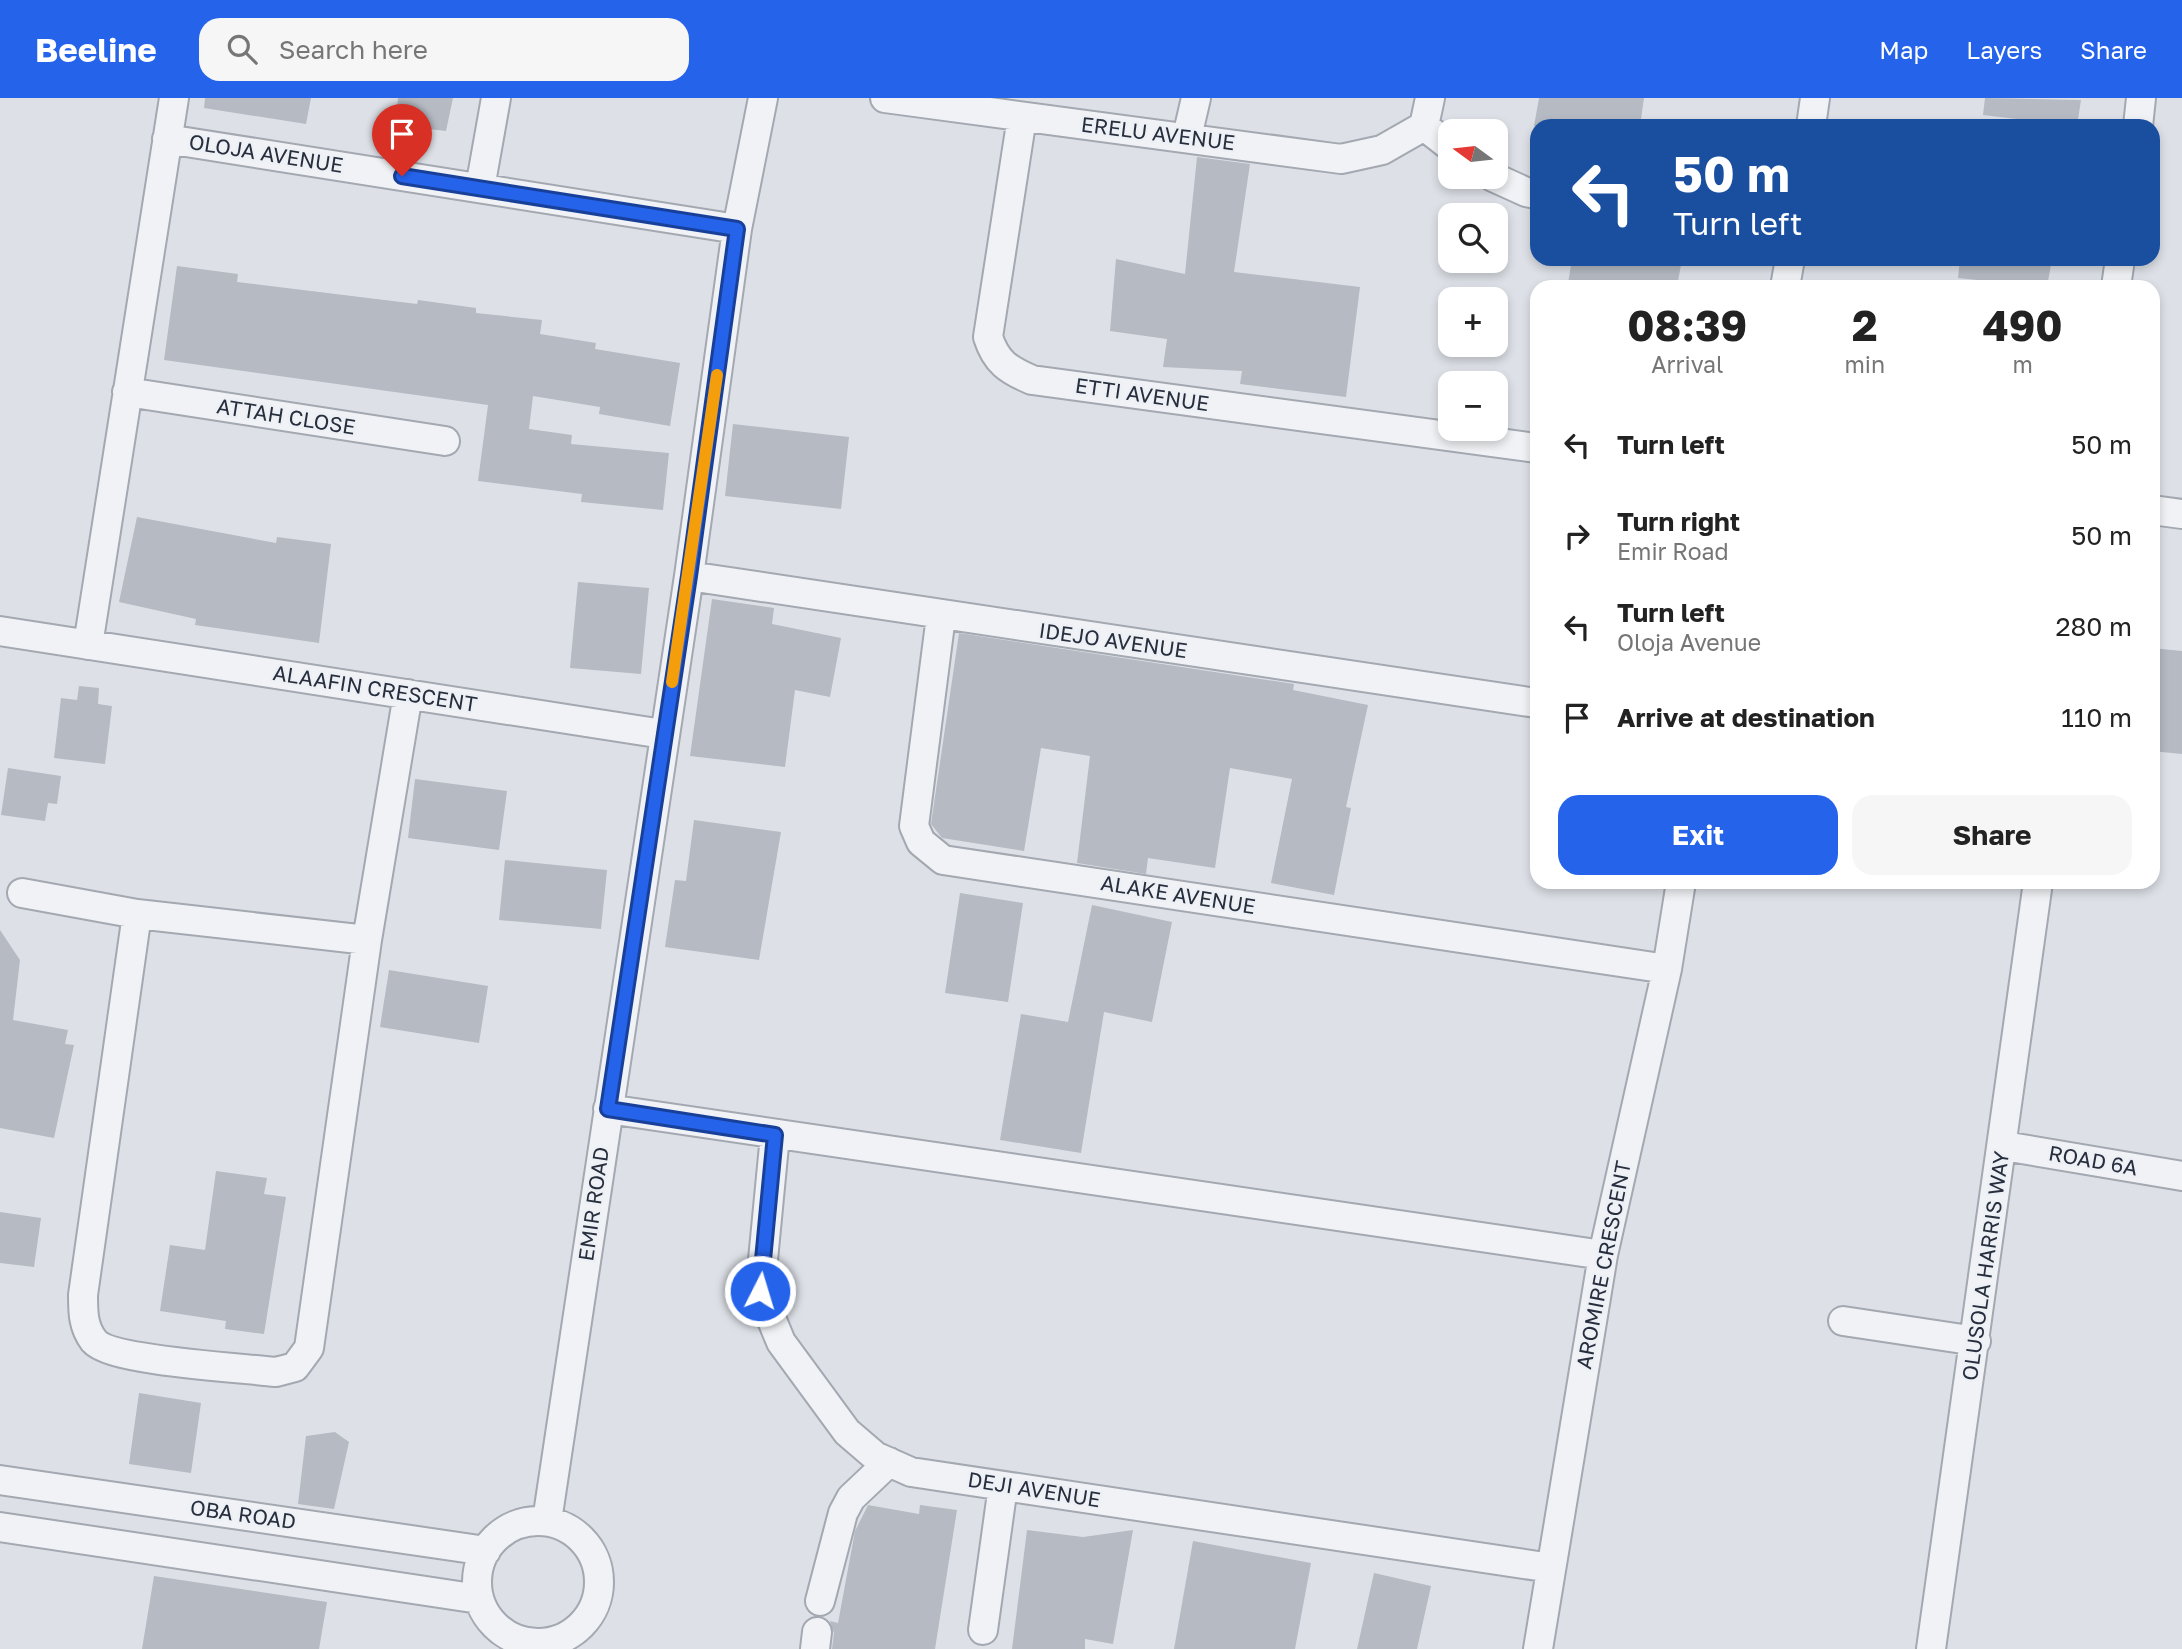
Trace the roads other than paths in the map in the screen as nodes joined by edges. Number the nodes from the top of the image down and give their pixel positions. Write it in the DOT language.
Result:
graph roads {
  1 [pos="174,98"];
  2 [pos="496,98"];
  3 [pos="764,98"];
  4 [pos="885,98"];
  5 [pos="1196,98"];
  6 [pos="1430,98"];
  7 [pos="1815,98"];
  8 [pos="2141,98"];
  9 [pos="1022,117"];
  10 [pos="1812,119"];
  11 [pos="2139,119"];
  12 [pos="1424,125"];
  13 [pos="1438,136"];
  14 [pos="1187,137"];
  15 [pos="167,139"];
  16 [pos="1508,184"];
  17 [pos="480,188"];
  18 [pos="1530,193"];
  19 [pos="737,229"];
  20 [pos="127,392"];
  21 [pos="445,441"];
  22 [pos="1530,448"];
  23 [pos="2160,511"];
  24 [pos="2182,514"];
  25 [pos="689,576"];
  26 [pos="942,616"];
  27 [pos="0,631"];
  28 [pos="88,645"];
  29 [pos="408,694"];
  30 [pos="1530,702"];
  31 [pos="663,734"];
  32 [pos="1680,889"];
  33 [pos="2037,889"];
  34 [pos="22,893"];
  35 [pos="137,914"];
  36 [pos="367,940"];
  37 [pos="1667,969"];
  38 [pos="608,1109"];
  39 [pos="775,1135"];
  40 [pos="2004,1146"];
  41 [pos="2182,1176"];
  42 [pos="1603,1255"];
  43 [pos="1843,1321"];
  44 [pos="1976,1341"];
  45 [pos="889,1462"];
  46 [pos="0,1480"];
  47 [pos="1003,1486"];
  48 [pos="547,1521"];
  49 [pos="0,1527"];
  50 [pos="486,1550"];
  51 [pos="1552,1568"];
  52 [pos="479,1599"];
  53 [pos="820,1601"];
  54 [pos="983,1630"];
  55 [pos="527,1646"];
  56 [pos="1538,1649"];
  57 [pos="1931,1649"];
  1 -- 15 [label="street"];
  2 -- 17 [label="street"];
  3 -- 19 [label="street, EMIR ROAD"];
  4 -- 9 [label="street, ERELU AVENUE"];
  5 -- 14 [label="street"];
  6 -- 12 [label="street"];
  7 -- 10 [label="street"];
  8 -- 11 [label="street"];
  9 -- 14 [label="street, ERELU AVENUE"];
  9 -- 22 [label="street, ETTI AVENUE"];
  12 -- 13 [label="street"];
  12 -- 14 [label="street, ERELU AVENUE"];
  15 -- 17 [label="street, OLOJA AVENUE"];
  15 -- 20 [label="street"];
  16 -- 18 [label="street"];
  17 -- 19 [label="street, OLOJA AVENUE"];
  19 -- 25 [label="street, EMIR ROAD"];
  20 -- 21 [label="street, ATTAH CLOSE"];
  20 -- 28 [label="street"];
  23 -- 24 [label="street"];
  25 -- 26 [label="street, IDEJO AVENUE"];
  25 -- 31 [label="street, EMIR ROAD"];
  26 -- 30 [label="street, IDEJO AVENUE"];
  26 -- 37 [label="street, ALAKE AVENUE"];
  27 -- 28 [label="street, ALAAFIN CRESCENT"];
  28 -- 29 [label="street, ALAAFIN CRESCENT"];
  29 -- 31 [label="street, ALAAFIN CRESCENT"];
  29 -- 36 [label="street"];
  31 -- 38 [label="street, EMIR ROAD"];
  32 -- 37 [label="street, AROMIRE CRESCENT"];
  33 -- 40 [label="street, OLUSOLA HARRIS WAY"];
  34 -- 35 [label="street"];
  35 -- 36 [label="street"];
  35 -- 36 [label="street"];
  37 -- 42 [label="street, AROMIRE CRESCENT"];
  38 -- 39 [label="street"];
  38 -- 48 [label="street, EMIR ROAD"];
  39 -- 42 [label="street"];
  39 -- 45 [label="street, DEJI AVENUE"];
  40 -- 41 [label="street, ROAD 6A"];
  40 -- 44 [label="street, OLUSOLA HARRIS WAY"];
  42 -- 51 [label="street, AROMIRE CRESCENT"];
  43 -- 44 [label="street"];
  44 -- 57 [label="street, OLUSOLA HARRIS WAY"];
  45 -- 47 [label="street, DEJI AVENUE"];
  45 -- 53 [label="street"];
  46 -- 50 [label="street, OBA ROAD"];
  47 -- 51 [label="street, DEJI AVENUE"];
  47 -- 54 [label="street"];
  48 -- 50 [label="street"];
  48 -- 55 [label="street"];
  49 -- 52 [label="street"];
  50 -- 52 [label="street"];
  51 -- 56 [label="street, AROMIRE CRESCENT"];
  52 -- 55 [label="street"];
}
